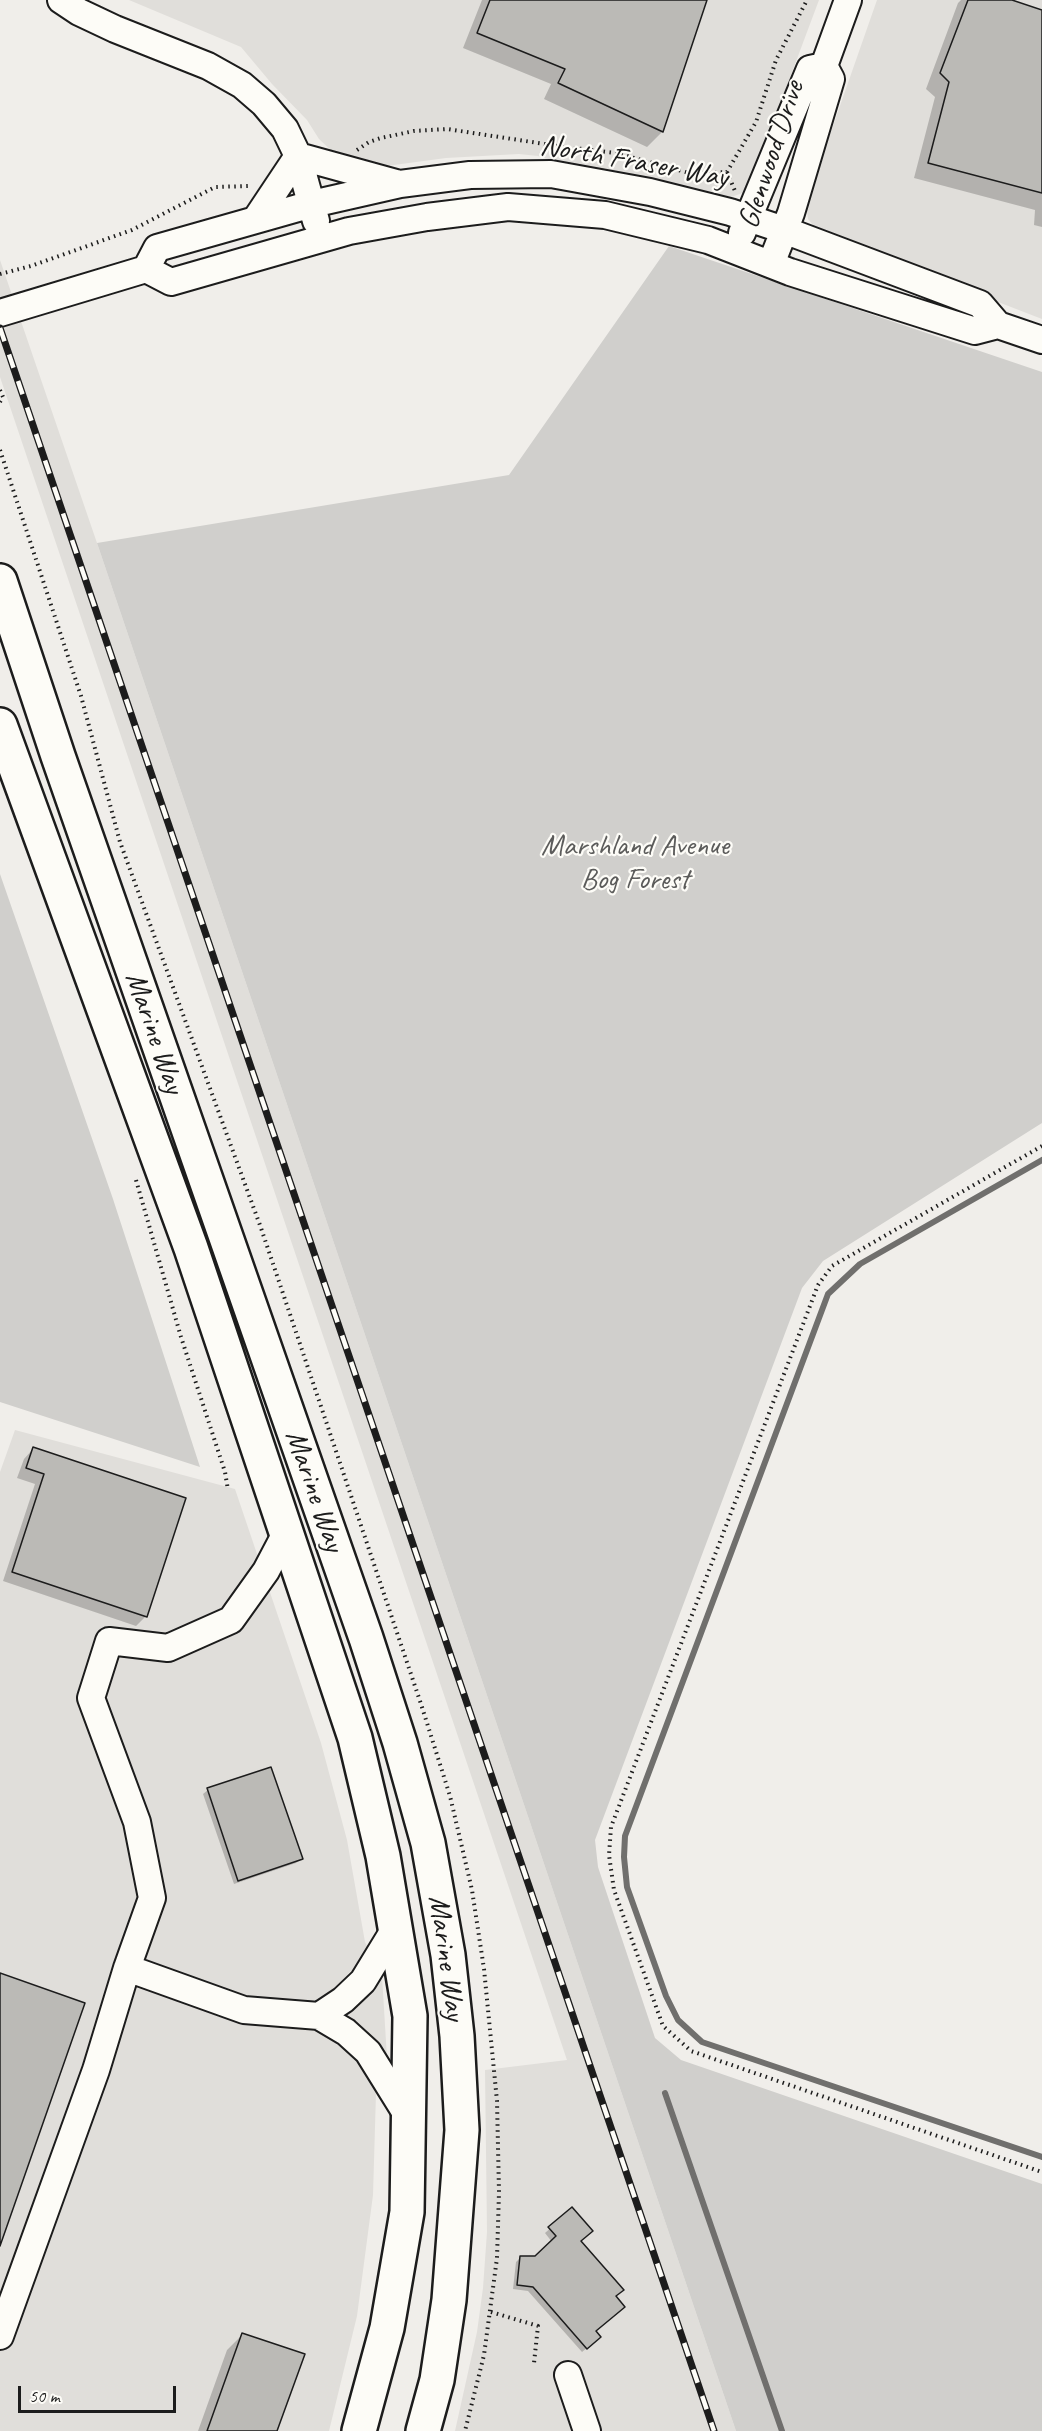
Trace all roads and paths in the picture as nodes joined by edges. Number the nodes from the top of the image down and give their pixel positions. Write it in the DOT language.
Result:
graph roads {
  1 [pos="61,0"];
  2 [pos="807,0"];
  3 [pos="848,0"];
  4 [pos="824,66"];
  5 [pos="352,155"];
  6 [pos="298,156"];
  7 [pos="728,172"];
  8 [pos="400,184"];
  9 [pos="258,187"];
  10 [pos="312,204"];
  11 [pos="743,207"];
  12 [pos="256,219"];
  13 [pos="784,230"];
  14 [pos="321,239"];
  15 [pos="735,251"];
  16 [pos="771,264"];
  17 [pos="146,269"];
  18 [pos="0,274"];
  19 [pos="0,313"];
  20 [pos="998,324"];
  21 [pos="1042,340"];
  22 [pos="0,390"];
  23 [pos="0,402"];
  24 [pos="0,581"];
  25 [pos="0,725"];
  26 [pos="1042,1146"];
  27 [pos="132,1170"];
  28 [pos="228,1490"];
  29 [pos="286,1533"];
  30 [pos="396,1927"];
  31 [pos="127,1968"];
  32 [pos="319,2016"];
  33 [pos="409,2118"];
  34 [pos="1042,2172"];
  35 [pos="491,2312"];
  36 [pos="0,2336"];
  37 [pos="534,2363"];
  38 [pos="568,2375"];
  39 [pos="359,2431"];
  40 [pos="423,2431"];
  41 [pos="587,2431"];
  1 -- 6 [label="street"];
  2 -- 7 [label="path"];
  3 -- 4 [label="street, Glenwood Drive"];
  4 -- 11 [label="street, Glenwood Drive"];
  4 -- 13 [label="street, Glenwood Drive"];
  5 -- 7 [label="path"];
  6 -- 8 [label="street"];
  6 -- 10 [label="street"];
  6 -- 12 [label="street"];
  7 -- 11 [label="path"];
  8 -- 10 [label="street, North Fraser Way"];
  8 -- 11 [label="street, North Fraser Way"];
  9 -- 18 [label="path"];
  10 -- 12 [label="street, North Fraser Way"];
  10 -- 14 [label="street"];
  11 -- 13 [label="street, North Fraser Way"];
  11 -- 15 [label="street, Glenwood Drive"];
  12 -- 17 [label="street, North Fraser Way"];
  13 -- 16 [label="street, Glenwood Drive"];
  13 -- 20 [label="street, North Fraser Way"];
  14 -- 15 [label="street, North Fraser Way"];
  14 -- 17 [label="street, North Fraser Way"];
  15 -- 16 [label="street, North Fraser Way"];
  16 -- 20 [label="street, North Fraser Way"];
  17 -- 19 [label="street"];
  20 -- 21 [label="street, North Fraser Way"];
  22 -- 23 [label="path"];
  24 -- 40 [label="main road, Marine Way"];
  25 -- 29 [label="main road, Marine Way"];
  26 -- 34 [label="path"];
  27 -- 28 [label="path"];
  29 -- 30 [label="main road, Marine Way"];
  29 -- 31 [label="street"];
  30 -- 32 [label="street"];
  30 -- 33 [label="main road, Marine Way"];
  31 -- 32 [label="street"];
  31 -- 36 [label="street"];
  32 -- 33 [label="street"];
  33 -- 39 [label="main road, Marine Way"];
  35 -- 37 [label="path"];
  38 -- 41 [label="street"];
}
